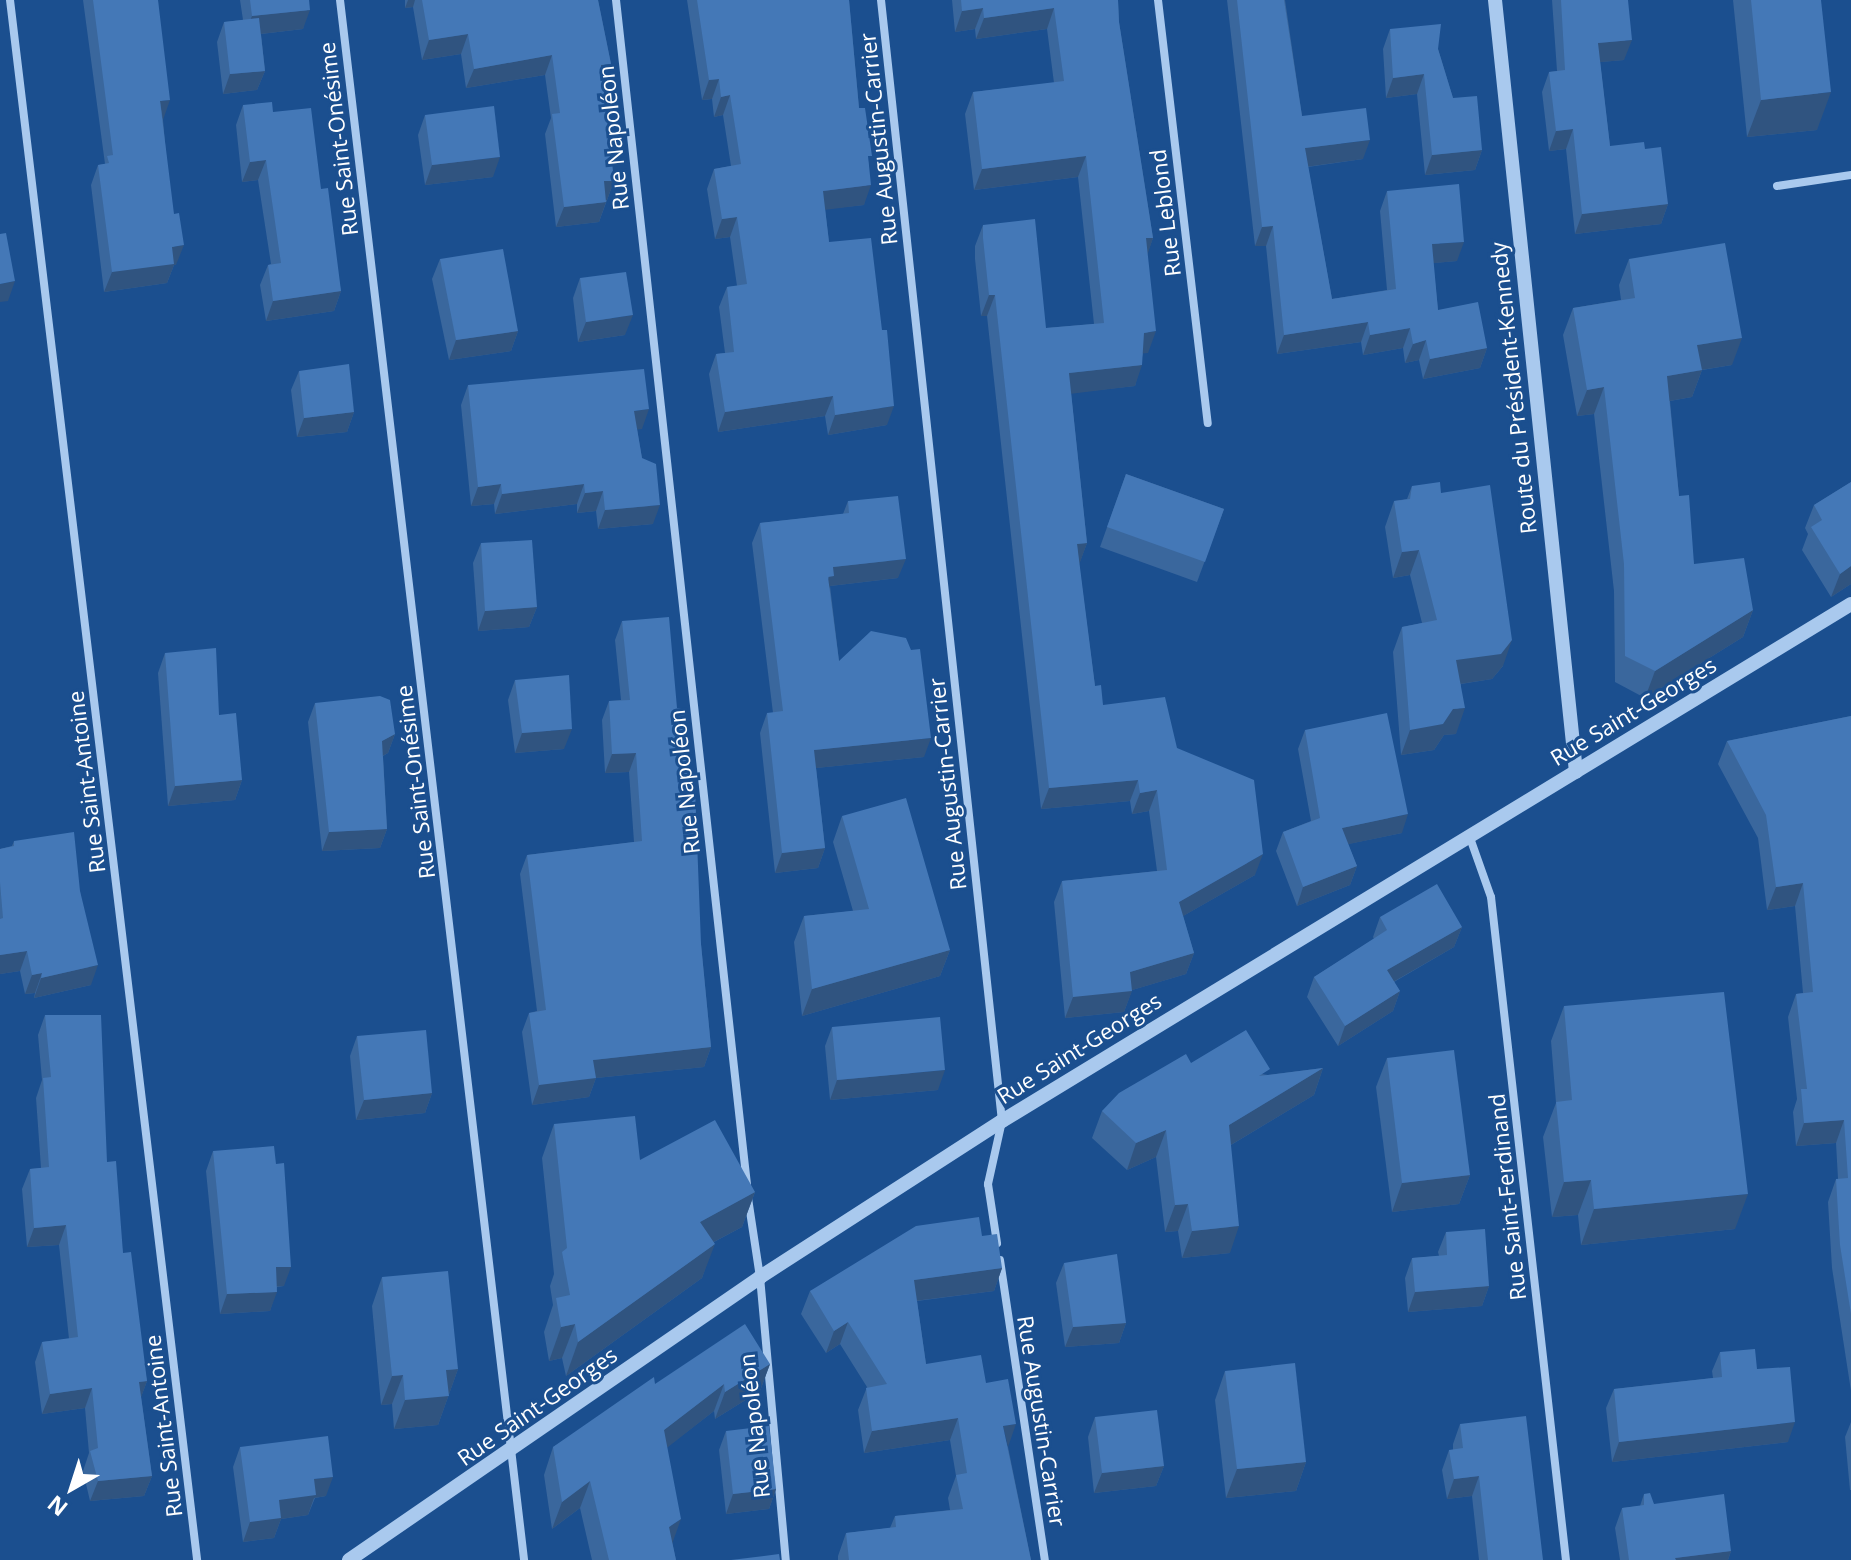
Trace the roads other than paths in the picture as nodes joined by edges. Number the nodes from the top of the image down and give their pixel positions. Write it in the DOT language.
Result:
graph roads {
  1 [pos="10,0"];
  2 [pos="340,0"];
  3 [pos="616,0"];
  4 [pos="881,0"];
  5 [pos="1158,0"];
  6 [pos="1495,0"];
  7 [pos="1851,175"];
  8 [pos="1777,186"];
  9 [pos="1208,423"];
  10 [pos="1851,604"];
  11 [pos="1576,772"];
  12 [pos="1469,834"];
  13 [pos="1002,1121"];
  14 [pos="760,1277"];
  15 [pos="511,1451"];
  16 [pos="197,1560"];
  17 [pos="349,1560"];
  18 [pos="524,1560"];
  19 [pos="786,1560"];
  20 [pos="1045,1560"];
  21 [pos="1566,1560"];
  1 -- 16 [label="street, Rue Saint-Antoine"];
  2 -- 15 [label="street, Rue Saint-Onésime"];
  3 -- 14 [label="street, Rue Napoléon"];
  4 -- 13 [label="street, Rue Augustin-Carrier"];
  5 -- 9 [label="street, Rue Leblond"];
  6 -- 11 [label="street, Route du Président-Kennedy"];
  7 -- 8 [label="street"];
  10 -- 11 [label="street, Rue Saint-Georges"];
  11 -- 12 [label="street, Rue Saint-Georges"];
  12 -- 13 [label="street, Rue Saint-Georges"];
  12 -- 21 [label="street, Rue Saint-Ferdinand"];
  13 -- 14 [label="street, Rue Saint-Georges"];
  13 -- 20 [label="street, Rue Augustin-Carrier"];
  14 -- 15 [label="street, Rue Saint-Georges"];
  14 -- 19 [label="street, Rue Napoléon"];
  15 -- 17 [label="street, Rue Saint-Georges"];
  15 -- 18 [label="street, Rue Saint-Onésime"];
}
